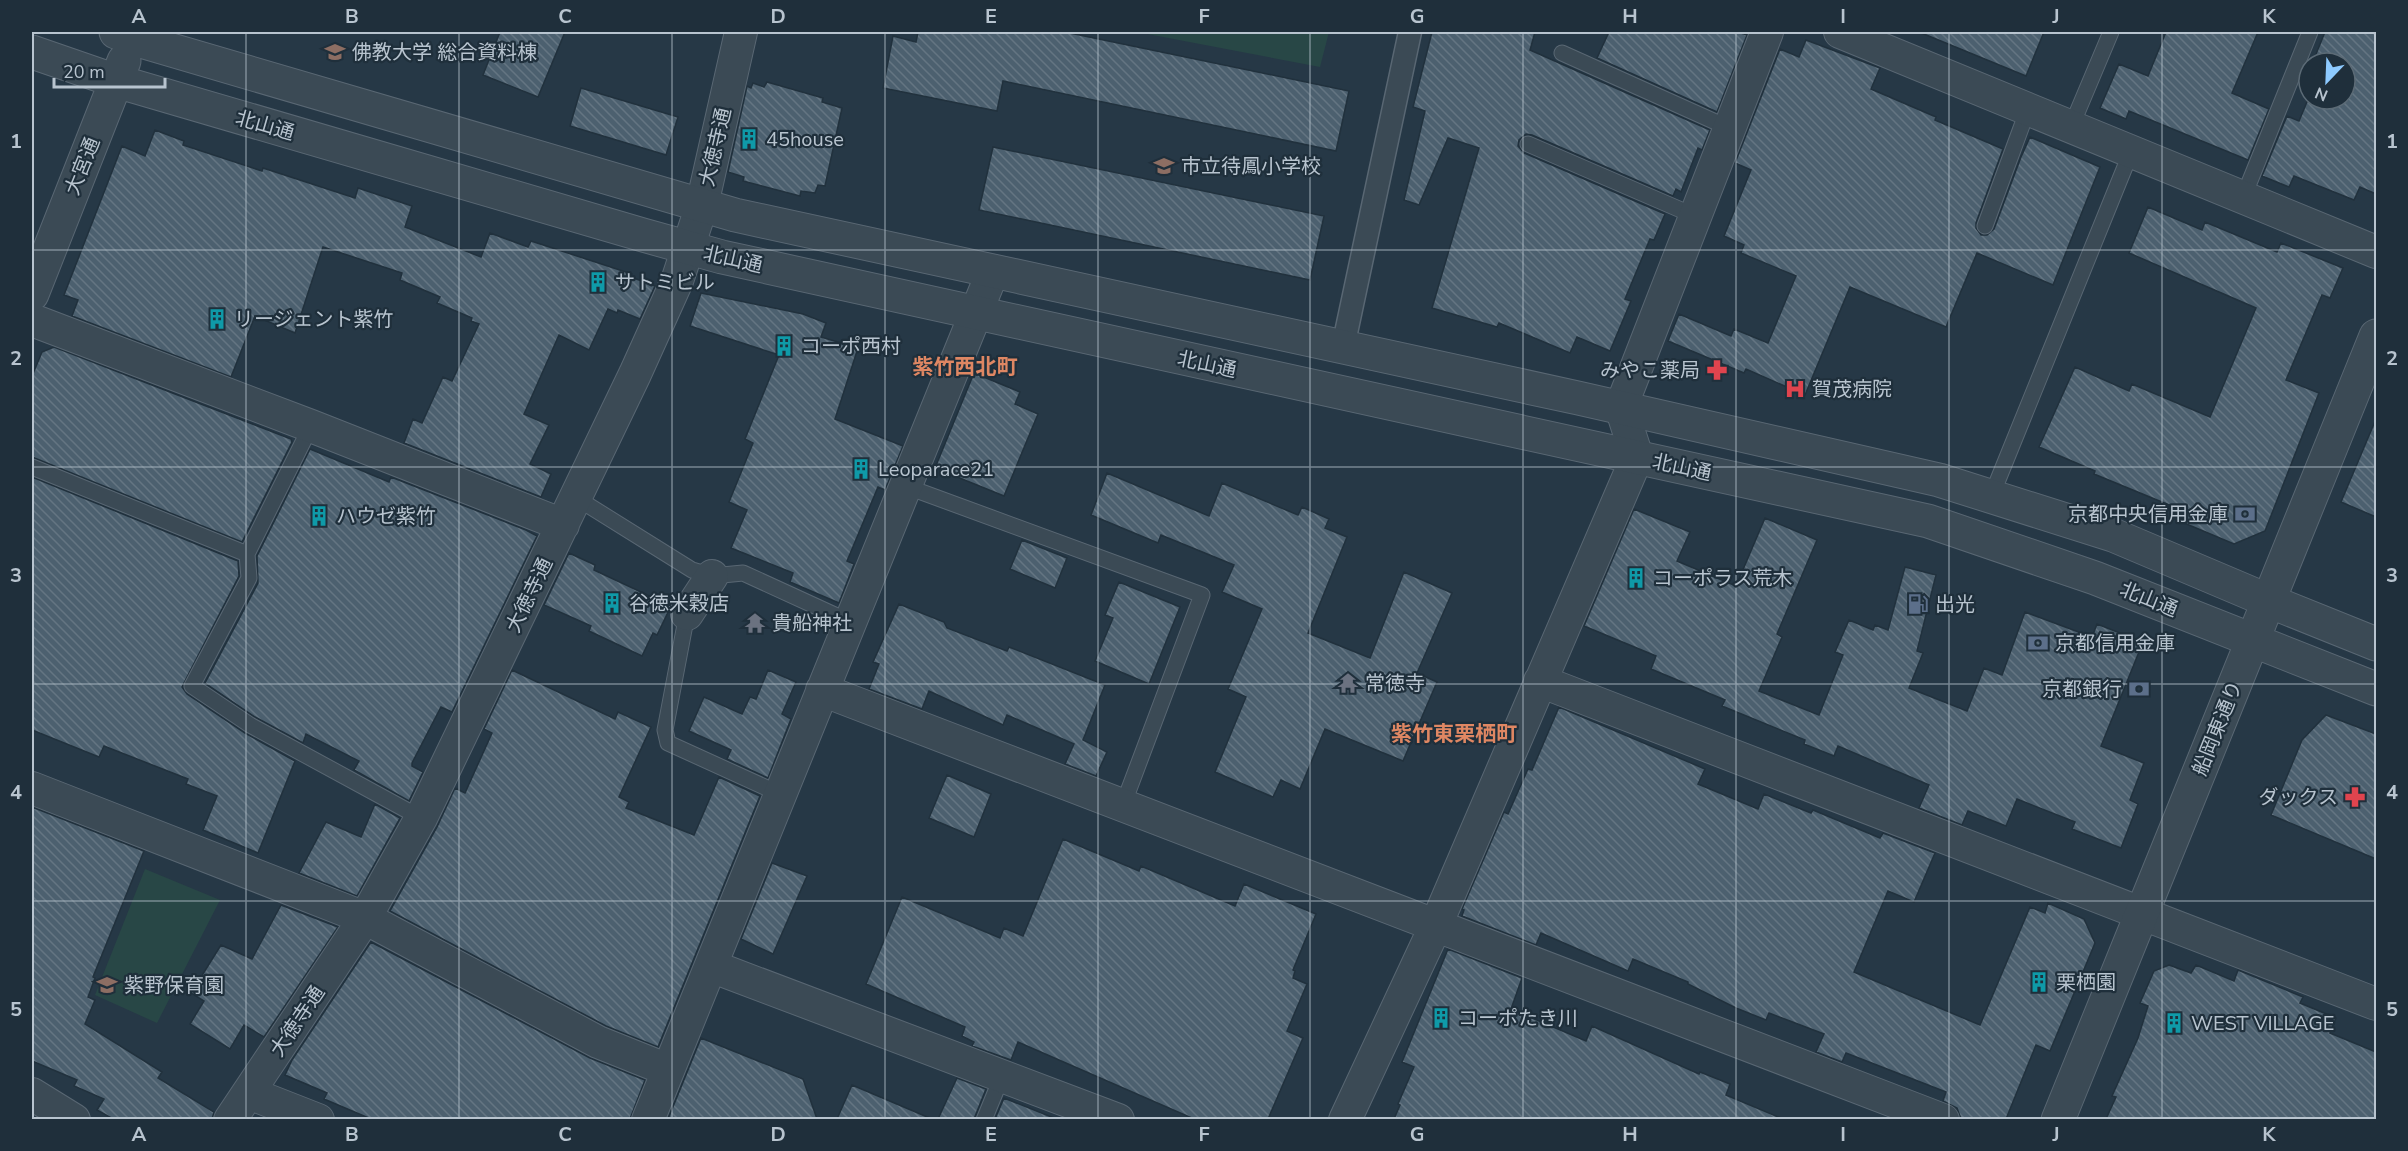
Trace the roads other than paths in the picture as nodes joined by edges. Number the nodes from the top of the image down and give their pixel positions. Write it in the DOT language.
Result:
graph roads {
  1 [pos="741,32"];
  2 [pos="1410,32"];
  3 [pos="1767,32"];
  4 [pos="1840,32"];
  5 [pos="2111,32"];
  6 [pos="2310,32"];
  7 [pos="129,34"];
  8 [pos="32,52"];
  9 [pos="1562,53"];
  10 [pos="116,81"];
  11 [pos="2028,109"];
  12 [pos="2071,127"];
  13 [pos="1729,128"];
  14 [pos="1528,144"];
  15 [pos="2131,152"];
  16 [pos="2243,198"];
  17 [pos="702,205"];
  18 [pos="1695,216"];
  19 [pos="1985,226"];
  20 [pos="688,248"];
  21 [pos="2376,252"];
  22 [pos="993,271"];
  23 [pos="35,277"];
  24 [pos="975,313"];
  25 [pos="32,320"];
  26 [pos="2376,336"];
  27 [pos="1343,347"];
  28 [pos="1334,391"];
  29 [pos="1621,407"];
  30 [pos="311,426"];
  31 [pos="1637,457"];
  32 [pos="32,467"];
  33 [pos="1939,480"];
  34 [pos="905,486"];
  35 [pos="1991,496"];
  36 [pos="569,511"];
  37 [pos="1928,521"];
  38 [pos="247,554"];
  39 [pos="712,576"];
  40 [pos="2269,601"];
  41 [pos="687,614"];
  42 [pos="850,622"];
  43 [pos="2253,640"];
  44 [pos="2376,644"];
  45 [pos="1540,681"];
  46 [pos="2376,689"];
  47 [pos="822,690"];
  48 [pos="32,788"];
  49 [pos="780,794"];
  50 [pos="1123,805"];
  51 [pos="421,818"];
  52 [pos="2142,913"];
  53 [pos="365,918"];
  54 [pos="1436,926"];
  55 [pos="711,966"];
  56 [pos="2376,1004"];
  57 [pos="668,1070"];
  58 [pos="1002,1076"];
  59 [pos="249,1093"];
  60 [pos="32,1094"];
  61 [pos="74,1119"];
  62 [pos="230,1119"];
  63 [pos="318,1119"];
  64 [pos="648,1119"];
  65 [pos="984,1119"];
  66 [pos="1118,1119"];
  67 [pos="1345,1119"];
  68 [pos="1943,1119"];
  69 [pos="2058,1119"];
  1 -- 17 [label="street, 大徳寺通"];
  2 -- 27 [label="street"];
  3 -- 13 [label="street"];
  4 -- 11 [label="street"];
  5 -- 12 [label="lane"];
  6 -- 16 [label="lane"];
  7 -- 10 [label="street, 大宮通"];
  7 -- 17 [label="street"];
  8 -- 10 [label="street, 北山通"];
  9 -- 13 [label="lane"];
  10 -- 20 [label="street, 北山通"];
  10 -- 23 [label="street, 大宮通"];
  11 -- 12 [label="street"];
  11 -- 19 [label="lane"];
  12 -- 15 [label="street"];
  13 -- 18 [label="street"];
  14 -- 18 [label="lane"];
  15 -- 16 [label="street"];
  15 -- 35 [label="lane"];
  16 -- 21 [label="street"];
  17 -- 20 [label="street, 大徳寺通"];
  17 -- 22 [label="street"];
  18 -- 29 [label="street"];
  20 -- 24 [label="street, 北山通"];
  20 -- 36 [label="street, 大徳寺通"];
  22 -- 24 [label="street"];
  22 -- 27 [label="street"];
  24 -- 28 [label="street, 北山通"];
  24 -- 34 [label="street"];
  25 -- 30 [label="street"];
  26 -- 40 [label="street, 船岡東通り"];
  27 -- 28 [label="street"];
  27 -- 29 [label="street"];
  28 -- 31 [label="street, 北山通"];
  29 -- 31 [label="street"];
  29 -- 33 [label="street"];
  30 -- 36 [label="street"];
  30 -- 38 [label="lane"];
  31 -- 37 [label="street, 北山通"];
  31 -- 45 [label="street"];
  32 -- 38 [label="lane"];
  33 -- 35 [label="street"];
  33 -- 37 [label="street"];
  34 -- 42 [label="street"];
  34 -- 50 [label="lane"];
  35 -- 40 [label="street"];
  36 -- 39 [label="lane"];
  36 -- 51 [label="street, 大徳寺通"];
  37 -- 43 [label="street, 北山通"];
  38 -- 51 [label="lane"];
  39 -- 41 [label="street"];
  39 -- 42 [label="lane"];
  40 -- 43 [label="street, 船岡東通り"];
  40 -- 44 [label="street"];
  41 -- 49 [label="lane"];
  42 -- 47 [label="street"];
  43 -- 46 [label="street, 北山通"];
  43 -- 52 [label="street, 船岡東通り"];
  45 -- 52 [label="street"];
  45 -- 54 [label="street"];
  47 -- 49 [label="street"];
  47 -- 50 [label="street"];
  48 -- 53 [label="street"];
  49 -- 55 [label="street"];
  50 -- 54 [label="street"];
  51 -- 53 [label="street, 大徳寺通"];
  52 -- 56 [label="street"];
  52 -- 69 [label="street, 船岡東通り"];
  53 -- 57 [label="street"];
  53 -- 59 [label="street, 大徳寺通"];
  54 -- 67 [label="street"];
  54 -- 68 [label="street"];
  55 -- 57 [label="street"];
  55 -- 58 [label="street"];
  57 -- 64 [label="street"];
  58 -- 65 [label="lane"];
  58 -- 66 [label="street"];
  59 -- 62 [label="street, 大徳寺通"];
  59 -- 63 [label="street"];
  60 -- 61 [label="street"];
}
